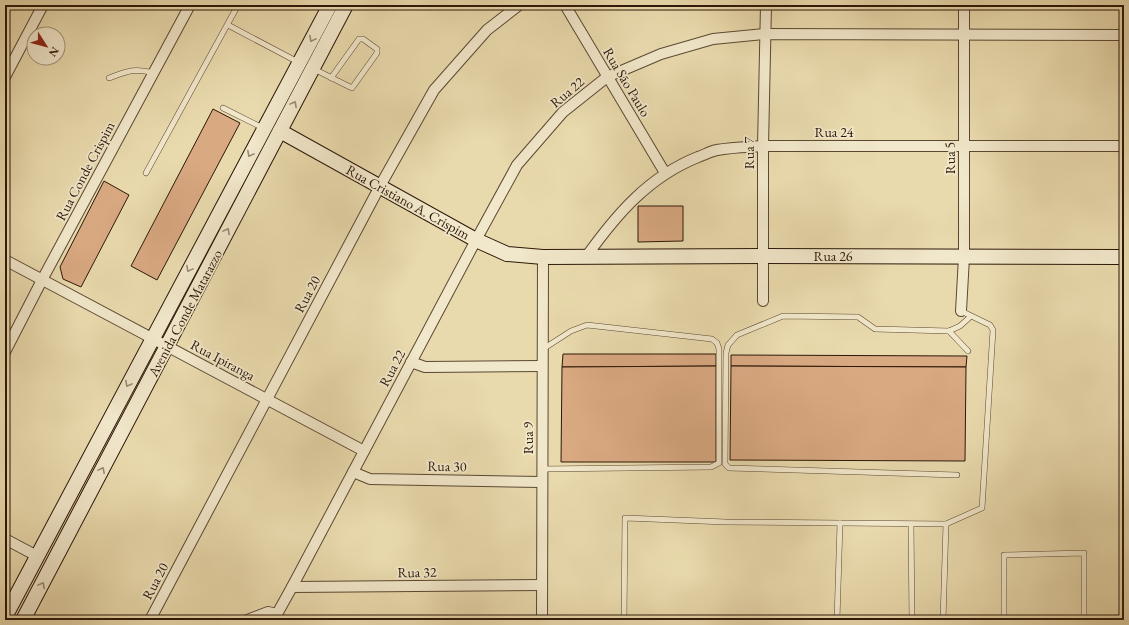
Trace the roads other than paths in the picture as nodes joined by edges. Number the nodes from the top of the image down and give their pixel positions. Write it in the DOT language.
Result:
graph roads {
  1 [pos="43,5"];
  2 [pos="190,5"];
  3 [pos="238,5"];
  4 [pos="330,5"];
  5 [pos="346,5"];
  6 [pos="519,5"];
  7 [pos="565,5"];
  8 [pos="766,5"];
  9 [pos="964,5"];
  10 [pos="228,25"];
  11 [pos="765,34"];
  12 [pos="964,34"];
  13 [pos="1124,35"];
  14 [pos="299,63"];
  15 [pos="312,68"];
  16 [pos="154,73"];
  17 [pos="5,77"];
  18 [pos="607,77"];
  19 [pos="109,78"];
  20 [pos="331,78"];
  21 [pos="223,108"];
  22 [pos="264,129"];
  23 [pos="280,131"];
  24 [pos="763,146"];
  25 [pos="964,146"];
  26 [pos="1124,146"];
  27 [pos="146,173"];
  28 [pos="665,173"];
  29 [pos="380,186"];
  30 [pos="476,240"];
  31 [pos="764,256"];
  32 [pos="543,257"];
  33 [pos="586,257"];
  34 [pos="964,257"];
  35 [pos="1124,257"];
  36 [pos="5,260"];
  37 [pos="42,280"];
  38 [pos="763,302"];
  39 [pos="966,314"];
  40 [pos="949,331"];
  41 [pos="152,339"];
  42 [pos="167,347"];
  43 [pos="542,349"];
  44 [pos="968,351"];
  45 [pos="5,352"];
  46 [pos="411,362"];
  47 [pos="542,366"];
  48 [pos="267,400"];
  49 [pos="364,451"];
  50 [pos="542,469"];
  51 [pos="353,472"];
  52 [pos="957,475"];
  53 [pos="542,482"];
  54 [pos="840,523"];
  55 [pos="911,524"];
  56 [pos="946,524"];
  57 [pos="5,539"];
  58 [pos="37,556"];
  59 [pos="542,585"];
  60 [pos="292,587"];
  61 [pos="5,617"];
  62 [pos="276,617"];
  63 [pos="23,620"];
  64 [pos="150,620"];
  65 [pos="247,620"];
  66 [pos="542,620"];
  67 [pos="624,620"];
  68 [pos="837,620"];
  69 [pos="912,620"];
  70 [pos="943,620"];
  71 [pos="1004,620"];
  72 [pos="1084,620"];
  1 -- 17 [label="street"];
  2 -- 16 [label="street, Rua Conde Crispim"];
  3 -- 10 [label="lane"];
  4 -- 14 [label="street, Avenida Conde Matarazzo, one-way"];
  5 -- 15 [label="street, Avenida Conde Matarazzo"];
  6 -- 29 [label="street, Rua 20"];
  7 -- 18 [label="street, Rua São Paulo"];
  8 -- 11 [label="street, Rua 7"];
  9 -- 12 [label="street, Rua 5"];
  10 -- 14 [label="lane"];
  10 -- 27 [label="lane"];
  11 -- 12 [label="street, Rua 22"];
  11 -- 18 [label="street, Rua 22"];
  11 -- 24 [label="street, Rua 7"];
  12 -- 13 [label="street, Rua 22"];
  12 -- 25 [label="street, Rua 5"];
  14 -- 15 [label="street"];
  14 -- 22 [label="street, Avenida Conde Matarazzo"];
  15 -- 20 [label="lane"];
  23 -- 15 [label="street, Avenida Conde Matarazzo, one-way"];
  16 -- 19 [label="lane"];
  16 -- 37 [label="street, Rua Conde Crispim"];
  18 -- 28 [label="street, Rua São Paulo"];
  18 -- 30 [label="street, Rua 22"];
  20 -- 20 [label="lane"];
  21 -- 22 [label="lane"];
  22 -- 41 [label="street, Avenida Conde Matarazzo, one-way"];
  23 -- 29 [label="street, Rua Cristiano A. Crispim"];
  42 -- 23 [label="street, Avenida Conde Matarazzo, one-way"];
  24 -- 25 [label="street, Rua 24"];
  24 -- 28 [label="street, Rua 24"];
  24 -- 31 [label="street, Rua 7"];
  25 -- 26 [label="street, Rua 24"];
  25 -- 34 [label="street, Rua 5"];
  28 -- 33 [label="street, Rua 24"];
  29 -- 30 [label="street, Rua Cristiano A. Crispim"];
  29 -- 48 [label="street, Rua 20"];
  30 -- 32 [label="street, Rua Cristiano A. Crispim"];
  30 -- 46 [label="street, Rua 22"];
  31 -- 33 [label="street, Rua 26"];
  31 -- 34 [label="street, Rua 26"];
  31 -- 38 [label="street, Rua 7"];
  32 -- 33 [label="street, Rua 26"];
  32 -- 43 [label="street, Rua 9"];
  34 -- 35 [label="street, Rua 26"];
  34 -- 39 [label="street, Rua 5"];
  36 -- 37 [label="street, Rua Ipiranga"];
  37 -- 41 [label="street, Rua Ipiranga"];
  37 -- 45 [label="street, Rua Conde Crispim"];
  39 -- 40 [label="lane"];
  39 -- 56 [label="lane"];
  40 -- 44 [label="lane"];
  40 -- 52 [label="lane"];
  41 -- 42 [label="street, Rua Ipiranga"];
  41 -- 58 [label="street, Avenida Conde Matarazzo, one-way"];
  42 -- 48 [label="street, Rua Ipiranga"];
  63 -- 42 [label="street, Avenida Conde Matarazzo, one-way"];
  43 -- 47 [label="street, Rua 9"];
  43 -- 50 [label="lane"];
  46 -- 47 [label="street"];
  46 -- 49 [label="street, Rua 22"];
  47 -- 50 [label="street, Rua 9"];
  48 -- 49 [label="street, Rua Ipiranga"];
  48 -- 64 [label="street, Rua 20"];
  49 -- 51 [label="street, Rua 22"];
  50 -- 53 [label="street, Rua 9"];
  51 -- 53 [label="street, Rua 30"];
  51 -- 60 [label="street, Rua 22"];
  53 -- 59 [label="street, Rua 9"];
  54 -- 55 [label="lane"];
  54 -- 67 [label="lane"];
  54 -- 68 [label="lane"];
  55 -- 56 [label="lane"];
  55 -- 69 [label="lane"];
  56 -- 70 [label="lane"];
  57 -- 58 [label="street"];
  58 -- 61 [label="street, Avenida Conde Matarazzo"];
  59 -- 60 [label="street, Rua 32"];
  59 -- 66 [label="street, Rua 9"];
  60 -- 62 [label="street, Rua 22"];
  62 -- 65 [label="street"];
  71 -- 72 [label="lane"];
}
